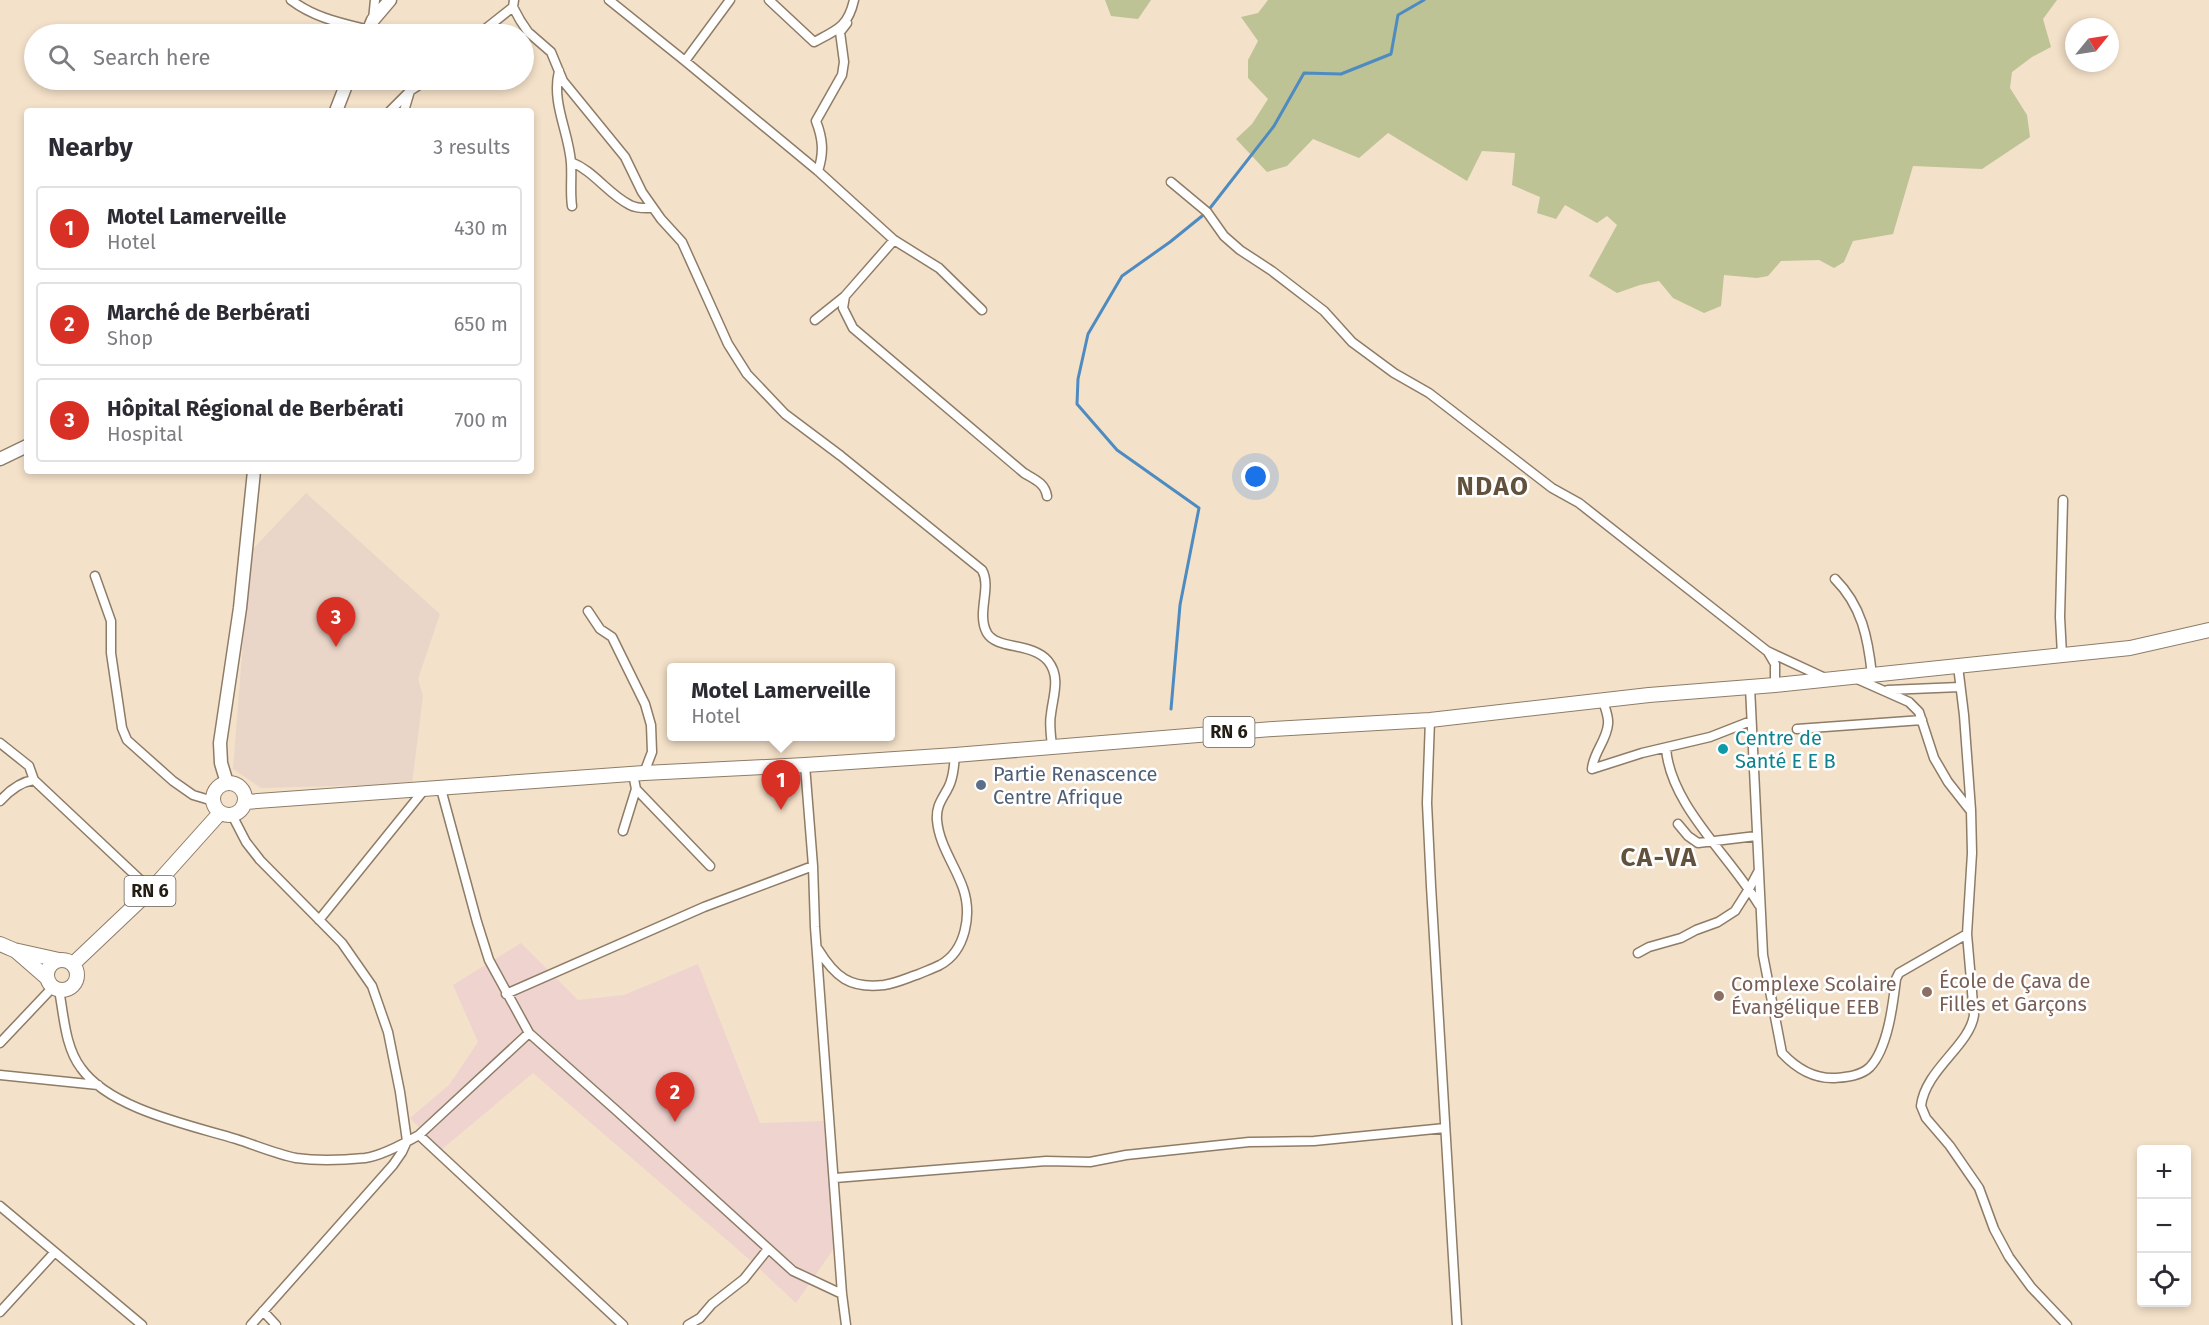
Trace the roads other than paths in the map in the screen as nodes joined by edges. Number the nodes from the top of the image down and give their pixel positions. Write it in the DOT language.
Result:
graph roads {
  1 [pos="291,0"];
  2 [pos="375,0"];
  3 [pos="390,0"];
  4 [pos="609,0"];
  5 [pos="730,0"];
  6 [pos="769,0"];
  7 [pos="854,0"];
  8 [pos="514,4"];
  9 [pos="847,23"];
  10 [pos="349,24"];
  11 [pos="371,24"];
  12 [pos="373,24"];
  13 [pos="490,24"];
  14 [pos="524,24"];
  15 [pos="534,37"];
  16 [pos="685,60"];
  17 [pos="560,71"];
  18 [pos="344,90"];
  19 [pos="410,91"];
  20 [pos="337,108"];
  21 [pos="393,108"];
  22 [pos="405,108"];
  23 [pos="571,162"];
  24 [pos="818,171"];
  25 [pos="1172,182"];
  26 [pos="572,206"];
  27 [pos="653,208"];
  28 [pos="894,240"];
  29 [pos="845,296"];
  30 [pos="982,310"];
  31 [pos="815,320"];
  32 [pos="24,447"];
  33 [pos="0,459"];
  34 [pos="254,474"];
  35 [pos="1047,496"];
  36 [pos="2063,500"];
  37 [pos="95,576"];
  38 [pos="1835,579"];
  39 [pos="588,612"];
  40 [pos="2209,630"];
  41 [pos="1767,651"];
  42 [pos="2062,656"];
  43 [pos="1958,666"];
  44 [pos="1872,675"];
  45 [pos="1852,677"];
  46 [pos="1829,679"];
  47 [pos="1775,686"];
  48 [pos="1750,687"];
  49 [pos="1960,687"];
  50 [pos="1885,690"];
  51 [pos="1604,700"];
  52 [pos="1430,720"];
  53 [pos="1922,720"];
  54 [pos="1751,721"];
  55 [pos="1797,729"];
  56 [pos="0,743"];
  57 [pos="1052,746"];
  58 [pos="1666,748"];
  59 [pos="955,755"];
  60 [pos="805,765"];
  61 [pos="638,773"];
  62 [pos="34,780"];
  63 [pos="227,783"];
  64 [pos="441,789"];
  65 [pos="636,789"];
  66 [pos="424,790"];
  67 [pos="0,801"];
  68 [pos="245,802"];
  69 [pos="222,809"];
  70 [pos="1971,810"];
  71 [pos="1678,824"];
  72 [pos="623,831"];
  73 [pos="1756,836"];
  74 [pos="1714,842"];
  75 [pos="710,866"];
  76 [pos="813,866"];
  77 [pos="1759,869"];
  78 [pos="1749,889"];
  79 [pos="151,890"];
  80 [pos="1760,908"];
  81 [pos="319,920"];
  82 [pos="1967,934"];
  83 [pos="0,944"];
  84 [pos="817,947"];
  85 [pos="14,950"];
  86 [pos="1638,954"];
  87 [pos="59,960"];
  88 [pos="74,964"];
  89 [pos="53,985"];
  90 [pos="506,994"];
  91 [pos="529,1034"];
  92 [pos="0,1043"];
  93 [pos="0,1075"];
  94 [pos="98,1085"];
  95 [pos="1445,1128"];
  96 [pos="419,1135"];
  97 [pos="407,1141"];
  98 [pos="835,1178"];
  99 [pos="0,1206"];
  100 [pos="768,1249"];
  101 [pos="54,1253"];
  102 [pos="842,1294"];
  103 [pos="263,1311"];
  104 [pos="0,1312"];
  105 [pos="142,1325"];
  106 [pos="250,1325"];
  107 [pos="276,1325"];
  108 [pos="622,1325"];
  109 [pos="687,1325"];
  110 [pos="846,1325"];
  111 [pos="1457,1325"];
  112 [pos="2067,1325"];
  1 -- 10 [label="street"];
  2 -- 11 [label="street"];
  3 -- 12 [label="street"];
  4 -- 16 [label="street"];
  5 -- 16 [label="street"];
  6 -- 9 [label="street"];
  7 -- 9 [label="street"];
  8 -- 13 [label="street"];
  8 -- 14 [label="street"];
  9 -- 24 [label="street"];
  15 -- 17 [label="street"];
  16 -- 24 [label="street"];
  17 -- 23 [label="street"];
  17 -- 27 [label="street"];
  18 -- 20 [label="street"];
  19 -- 21 [label="street"];
  19 -- 22 [label="street"];
  23 -- 26 [label="street"];
  23 -- 27 [label="street"];
  24 -- 28 [label="street"];
  25 -- 41 [label="street"];
  27 -- 57 [label="street"];
  28 -- 29 [label="street"];
  28 -- 30 [label="street"];
  29 -- 31 [label="street"];
  29 -- 35 [label="street"];
  32 -- 33 [label="street"];
  34 -- 63 [label="street"];
  36 -- 42 [label="street"];
  37 -- 69 [label="street"];
  38 -- 44 [label="street"];
  39 -- 61 [label="street"];
  40 -- 42 [label="main road, RN 6"];
  41 -- 46 [label="street"];
  41 -- 47 [label="street"];
  42 -- 43 [label="main road, RN 6"];
  43 -- 44 [label="main road, RN 6"];
  43 -- 49 [label="street"];
  44 -- 45 [label="main road, RN 6"];
  45 -- 46 [label="main road, RN 6"];
  45 -- 50 [label="street"];
  46 -- 47 [label="main road, RN 6"];
  47 -- 48 [label="main road, RN 6"];
  48 -- 51 [label="main road, RN 6"];
  48 -- 54 [label="street"];
  49 -- 50 [label="street"];
  49 -- 70 [label="street"];
  50 -- 53 [label="street"];
  51 -- 52 [label="main road, RN 6"];
  51 -- 58 [label="street"];
  52 -- 57 [label="main road, RN 6"];
  52 -- 95 [label="street"];
  53 -- 55 [label="street"];
  53 -- 70 [label="street"];
  54 -- 58 [label="street"];
  54 -- 73 [label="street"];
  56 -- 62 [label="street"];
  57 -- 59 [label="main road, RN 6"];
  58 -- 74 [label="street"];
  59 -- 60 [label="main road, RN 6"];
  59 -- 84 [label="street"];
  60 -- 61 [label="main road, RN 6"];
  60 -- 76 [label="street"];
  61 -- 64 [label="main road, RN 6"];
  61 -- 65 [label="street"];
  62 -- 67 [label="street"];
  62 -- 79 [label="street"];
  63 -- 68 [label="main road"];
  63 -- 69 [label="main road, RN 6"];
  64 -- 66 [label="main road, RN 6"];
  64 -- 90 [label="street"];
  65 -- 72 [label="street"];
  65 -- 75 [label="street"];
  66 -- 68 [label="main road, RN 6"];
  66 -- 81 [label="street"];
  68 -- 69 [label="main road, RN 6"];
  69 -- 79 [label="main road, RN 6"];
  69 -- 81 [label="street"];
  70 -- 82 [label="street"];
  71 -- 74 [label="street"];
  73 -- 74 [label="street"];
  73 -- 77 [label="street"];
  74 -- 78 [label="street"];
  76 -- 84 [label="street"];
  76 -- 90 [label="street"];
  77 -- 78 [label="street"];
  77 -- 80 [label="street"];
  78 -- 80 [label="street"];
  78 -- 86 [label="street"];
  79 -- 88 [label="main road, RN 6"];
  80 -- 82 [label="street"];
  81 -- 97 [label="street"];
  82 -- 112 [label="street"];
  83 -- 85 [label="main road"];
  84 -- 98 [label="street"];
  85 -- 87 [label="main road"];
  85 -- 89 [label="main road"];
  87 -- 88 [label="main road"];
  87 -- 89 [label="main road"];
  88 -- 89 [label="main road"];
  89 -- 92 [label="street"];
  89 -- 94 [label="street"];
  90 -- 91 [label="street"];
  91 -- 96 [label="street"];
  91 -- 100 [label="street"];
  93 -- 94 [label="street"];
  94 -- 97 [label="street"];
  95 -- 98 [label="street"];
  95 -- 111 [label="street"];
  96 -- 97 [label="street"];
  96 -- 108 [label="street"];
  97 -- 103 [label="street"];
  98 -- 102 [label="street"];
  99 -- 101 [label="street"];
  100 -- 102 [label="street"];
  100 -- 109 [label="street"];
  101 -- 104 [label="street"];
  101 -- 105 [label="street"];
  102 -- 110 [label="street"];
  103 -- 106 [label="street"];
  103 -- 107 [label="street"];
}
